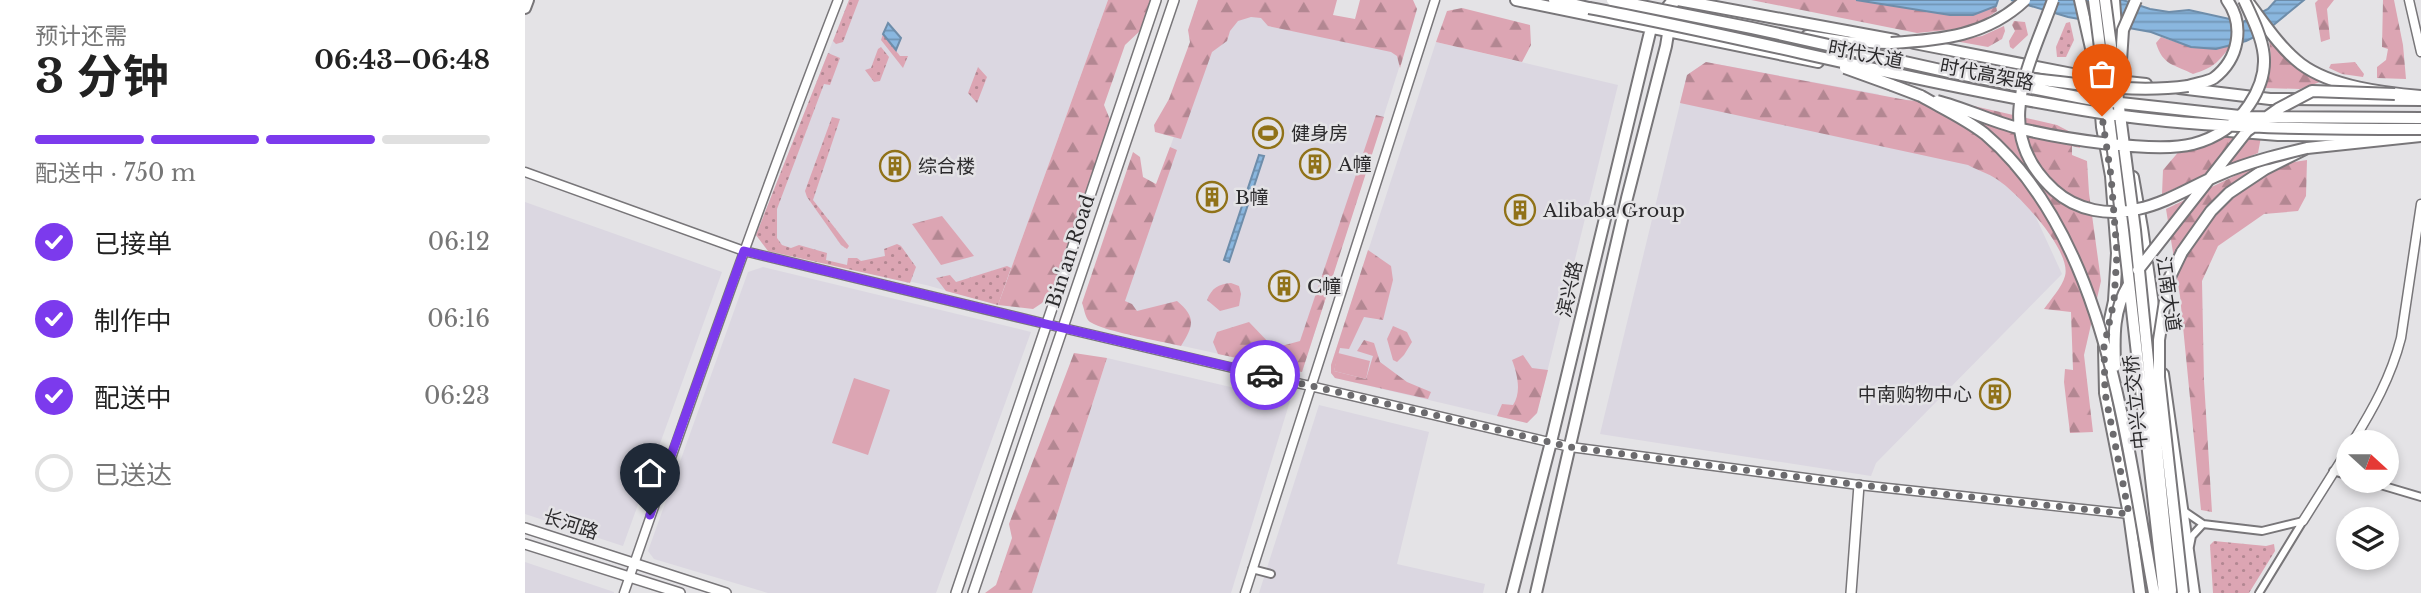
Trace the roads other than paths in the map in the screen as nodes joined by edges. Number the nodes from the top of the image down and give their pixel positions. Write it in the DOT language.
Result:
graph roads {
  1 [pos="528,0"];
  2 [pos="838,0"];
  3 [pos="1156,0"];
  4 [pos="1174,0"];
  5 [pos="1435,0"];
  6 [pos="1516,0"];
  7 [pos="1554,0"];
  8 [pos="1612,0"];
  9 [pos="1675,0"];
  10 [pos="2025,0"];
  11 [pos="2053,0"];
  12 [pos="2080,0"];
  13 [pos="2094,0"];
  14 [pos="2105,0"];
  15 [pos="2114,0"];
  16 [pos="2136,0"];
  17 [pos="2227,0"];
  18 [pos="2245,0"];
  19 [pos="2409,0"];
  20 [pos="525,8"];
  21 [pos="1651,28"];
  22 [pos="1752,28"];
  23 [pos="1669,32"];
  24 [pos="1790,49"];
  25 [pos="2421,52"];
  26 [pos="1932,68"];
  27 [pos="2098,79"];
  28 [pos="2118,82"];
  29 [pos="2395,94"];
  30 [pos="1921,96"];
  31 [pos="2119,96"];
  32 [pos="2421,98"];
  33 [pos="2102,116"];
  34 [pos="2421,118"];
  35 [pos="2126,121"];
  36 [pos="2421,130"];
  37 [pos="2421,136"];
  38 [pos="2307,148"];
  39 [pos="525,172"];
  40 [pos="2111,176"];
  41 [pos="2132,176"];
  42 [pos="2421,204"];
  43 [pos="744,251"];
  44 [pos="1046,324"];
  45 [pos="1063,328"];
  46 [pos="2115,385"];
  47 [pos="1311,386"];
  48 [pos="2359,430"];
  49 [pos="1551,442"];
  50 [pos="1570,447"];
  51 [pos="2336,467"];
  52 [pos="2333,471"];
  53 [pos="2336,472"];
  54 [pos="1859,485"];
  55 [pos="2399,490"];
  56 [pos="2421,497"];
  57 [pos="2184,511"];
  58 [pos="2129,514"];
  59 [pos="2303,521"];
  60 [pos="2203,524"];
  61 [pos="525,528"];
  62 [pos="525,544"];
  63 [pos="2189,547"];
  64 [pos="633,563"];
  65 [pos="1252,569"];
  66 [pos="1271,575"];
  67 [pos="629,576"];
  68 [pos="624,593"];
  69 [pos="680,593"];
  70 [pos="726,593"];
  71 [pos="956,593"];
  72 [pos="973,593"];
  73 [pos="1245,593"];
  74 [pos="1512,593"];
  75 [pos="1536,593"];
  76 [pos="1851,593"];
  77 [pos="2140,593"];
  78 [pos="2154,593"];
  79 [pos="2164,593"];
  80 [pos="2172,593"];
  81 [pos="2183,593"];
  82 [pos="2194,593"];
  83 [pos="2259,593"];
  1 -- 20 [label="main road"];
  2 -- 43 [label="street"];
  3 -- 44 [label="main road, Bin'an Road"];
  4 -- 45 [label="main road, Bin'an Road"];
  5 -- 47 [label="street"];
  6 -- 21 [label="main road, 时代大道"];
  7 -- 24 [label="main road, 时代高架路, bridge"];
  8 -- 22 [label="main road, 时代高架路, bridge"];
  9 -- 21 [label="main road, 滨兴路"];
  9 -- 23 [label="main road, 滨兴路"];
  9 -- 27 [label="main road, 时代大道"];
  10 -- 22 [label="main road, bridge"];
  11 -- 38 [label="main road, bridge"];
  12 -- 27 [label="main road"];
  13 -- 79 [label="main road, bridge"];
  14 -- 31 [label="main road, 中兴立交桥, bridge"];
  15 -- 28 [label="main road, 江南大道"];
  16 -- 31 [label="main road, bridge"];
  17 -- 26 [label="main road, bridge"];
  18 -- 29 [label="main road, bridge"];
  18 -- 30 [label="main road, bridge"];
  19 -- 25 [label="street"];
  21 -- 23 [label="main road, 时代大道"];
  21 -- 49 [label="main road, 滨兴路"];
  22 -- 26 [label="main road, 时代高架路, bridge"];
  23 -- 33 [label="main road, 时代大道"];
  23 -- 50 [label="main road, 滨兴路"];
  24 -- 30 [label="main road, bridge"];
  24 -- 36 [label="main road, 时代高架路, bridge"];
  26 -- 34 [label="main road, 时代高架路, bridge"];
  27 -- 28 [label="main road, 时代大道"];
  27 -- 33 [label="main road"];
  28 -- 32 [label="main road, 时代大道"];
  28 -- 35 [label="main road, 江南大道"];
  29 -- 32 [label="main road"];
  29 -- 46 [label="main road, bridge"];
  30 -- 46 [label="main road, bridge"];
  31 -- 80 [label="main road, 中兴立交桥, bridge"];
  33 -- 35 [label="main road, 时代大道"];
  33 -- 40 [label="main road"];
  35 -- 37 [label="main road, 时代大道"];
  35 -- 41 [label="main road, 江南大道"];
  37 -- 38 [label="main road"];
  38 -- 81 [label="main road, bridge"];
  39 -- 43 [label="street"];
  40 -- 41 [label="main road"];
  40 -- 58 [label="main road"];
  41 -- 57 [label="main road, 江南大道"];
  42 -- 48 [label="street"];
  43 -- 44 [label="street"];
  43 -- 64 [label="street"];
  44 -- 45 [label="street"];
  44 -- 71 [label="main road, Bin'an Road"];
  45 -- 47 [label="street"];
  45 -- 72 [label="main road, Bin'an Road"];
  46 -- 78 [label="main road, bridge"];
  47 -- 49 [label="street"];
  47 -- 65 [label="street"];
  49 -- 50 [label="street"];
  49 -- 74 [label="main road, 滨兴路"];
  50 -- 54 [label="street"];
  50 -- 75 [label="main road, 滨兴路"];
  51 -- 52 [label="street"];
  52 -- 53 [label="street"];
  52 -- 59 [label="street"];
  54 -- 58 [label="street"];
  54 -- 76 [label="main road"];
  55 -- 56 [label="street"];
  57 -- 60 [label="street"];
  57 -- 63 [label="main road, 江南大道"];
  58 -- 77 [label="main road"];
  59 -- 60 [label="street"];
  59 -- 83 [label="street"];
  60 -- 63 [label="street"];
  61 -- 64 [label="main road, 长河路"];
  62 -- 67 [label="main road, 长河路"];
  63 -- 82 [label="main road, 江南大道"];
  64 -- 67 [label="street"];
  64 -- 70 [label="main road, 长河路"];
  65 -- 66 [label="street"];
  65 -- 73 [label="street"];
  67 -- 68 [label="street"];
  67 -- 69 [label="main road, 长河路"];
}
